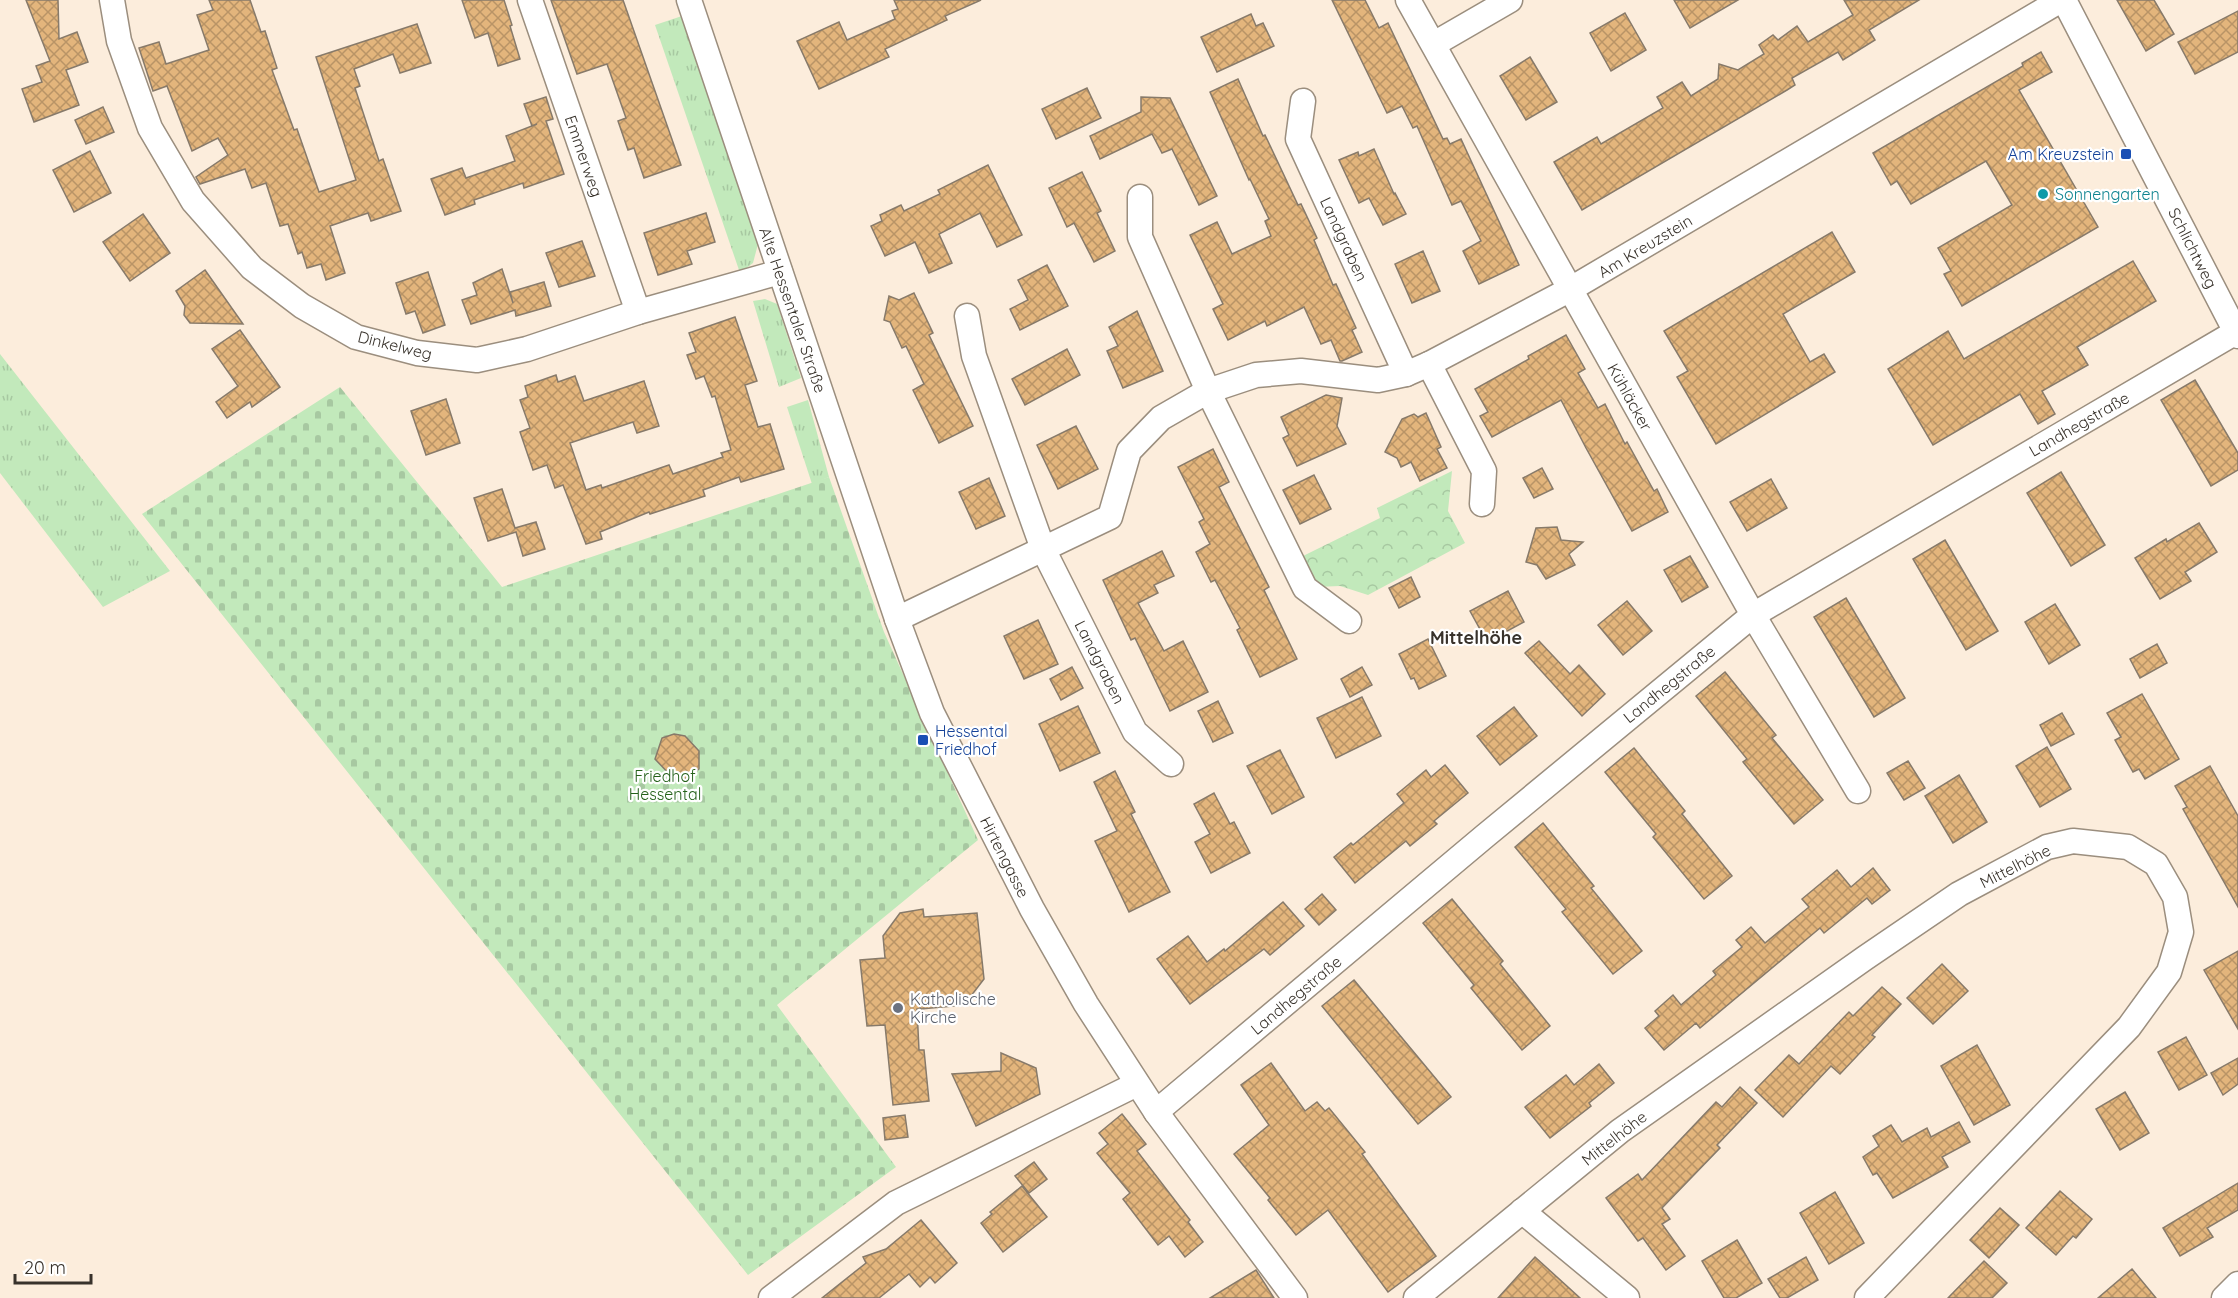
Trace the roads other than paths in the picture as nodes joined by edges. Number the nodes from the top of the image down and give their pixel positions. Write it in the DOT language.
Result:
graph roads {
  1 [pos="112,0"];
  2 [pos="530,0"];
  3 [pos="689,0"];
  4 [pos="1408,0"];
  5 [pos="1510,0"];
  6 [pos="2062,0"];
  7 [pos="1434,44"];
  8 [pos="1303,101"];
  9 [pos="1140,197"];
  10 [pos="780,272"];
  11 [pos="1569,290"];
  12 [pos="638,312"];
  13 [pos="967,316"];
  14 [pos="2237,334"];
  15 [pos="1429,364"];
  16 [pos="1406,374"];
  17 [pos="1208,391"];
  18 [pos="1482,504"];
  19 [pos="1043,549"];
  20 [pos="1753,615"];
  21 [pos="897,619"];
  22 [pos="1349,621"];
  23 [pos="1172,764"];
  24 [pos="1858,791"];
  25 [pos="1137,1084"];
  26 [pos="1156,1112"];
  27 [pos="1522,1211"];
  28 [pos="2238,1284"];
  29 [pos="771,1298"];
  30 [pos="1295,1298"];
  31 [pos="1416,1298"];
  32 [pos="1627,1298"];
  33 [pos="1867,1298"];
  34 [pos="2224,1298"];
  1 -- 12 [label="street, Dinkelweg"];
  2 -- 12 [label="street, Emmerweg"];
  3 -- 10 [label="street, Alte Hessentaler Straße"];
  4 -- 7 [label="street, Kühläcker"];
  5 -- 7 [label="street"];
  6 -- 11 [label="street, Am Kreuzstein"];
  6 -- 14 [label="street, Schlichtweg"];
  7 -- 11 [label="street, Kühläcker"];
  8 -- 16 [label="street, Landgraben"];
  9 -- 17 [label="street"];
  10 -- 12 [label="street, Dinkelweg"];
  10 -- 21 [label="street, Alte Hessentaler Straße"];
  11 -- 15 [label="street"];
  11 -- 20 [label="street, Kühläcker"];
  13 -- 19 [label="street, Landgraben"];
  14 -- 20 [label="street, Landhegstraße"];
  15 -- 16 [label="street"];
  15 -- 18 [label="street"];
  16 -- 17 [label="street"];
  17 -- 19 [label="street"];
  17 -- 22 [label="street"];
  19 -- 21 [label="street"];
  19 -- 23 [label="street, Landgraben"];
  20 -- 24 [label="street, Kühläcker"];
  20 -- 26 [label="street, Landhegstraße"];
  21 -- 25 [label="street, Hirtengasse"];
  25 -- 26 [label="street, Hirtengasse"];
  25 -- 29 [label="street"];
  26 -- 30 [label="street, Hirtengasse"];
  27 -- 31 [label="street, Mittelhöhe"];
  27 -- 32 [label="street"];
  27 -- 33 [label="street, Mittelhöhe"];
  28 -- 34 [label="street"];
}
